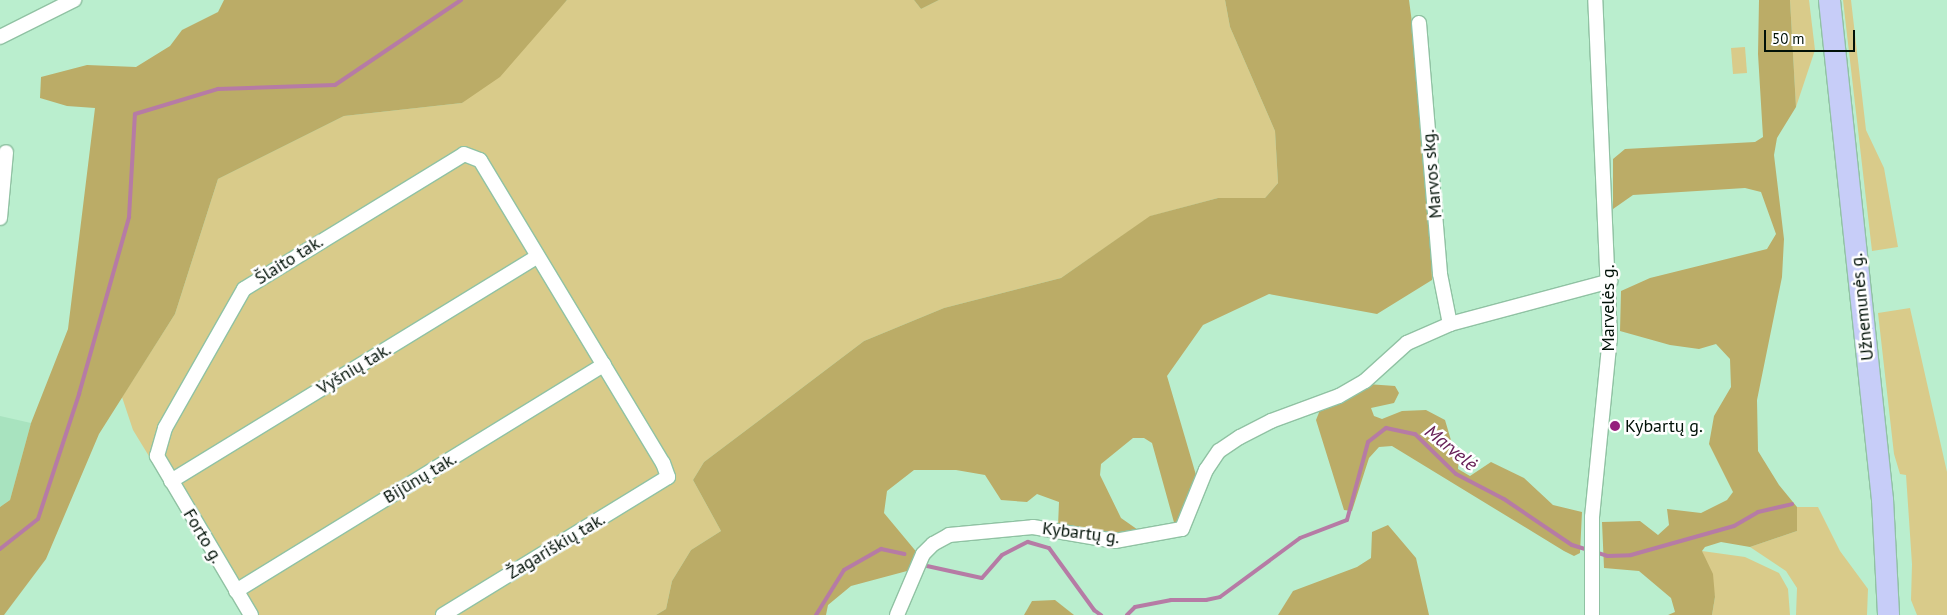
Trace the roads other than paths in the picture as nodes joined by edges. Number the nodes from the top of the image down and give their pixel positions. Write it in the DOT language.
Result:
graph roads {
  1 [pos="74,0"];
  2 [pos="1595,0"];
  3 [pos="1829,0"];
  4 [pos="1419,23"];
  5 [pos="0,37"];
  6 [pos="6,152"];
  7 [pos="0,218"];
  8 [pos="537,256"];
  9 [pos="1610,281"];
  10 [pos="1450,324"];
  11 [pos="604,365"];
  12 [pos="157,456"];
  13 [pos="170,481"];
  14 [pos="236,591"];
  15 [pos="250,615"];
  16 [pos="443,615"];
  17 [pos="897,615"];
  18 [pos="1592,615"];
  19 [pos="1888,615"];
  1 -- 5 [label="street"];
  2 -- 9 [label="street, Marvelės g."];
  3 -- 19 [label="main road, Užnemunės g."];
  4 -- 10 [label="street, Marvos skg."];
  6 -- 7 [label="street"];
  8 -- 11 [label="street"];
  8 -- 12 [label="street, Šlaito tak."];
  8 -- 13 [label="street, Vyšnių tak."];
  9 -- 10 [label="street, Kybartų g."];
  9 -- 18 [label="street, Marvelės g."];
  10 -- 17 [label="street, Kybartų g."];
  11 -- 14 [label="street, Bijūnų tak."];
  11 -- 16 [label="street, Žagariškių tak."];
  12 -- 13 [label="street, Forto g."];
  13 -- 14 [label="street, Forto g."];
  14 -- 15 [label="street, Forto g."];
}
